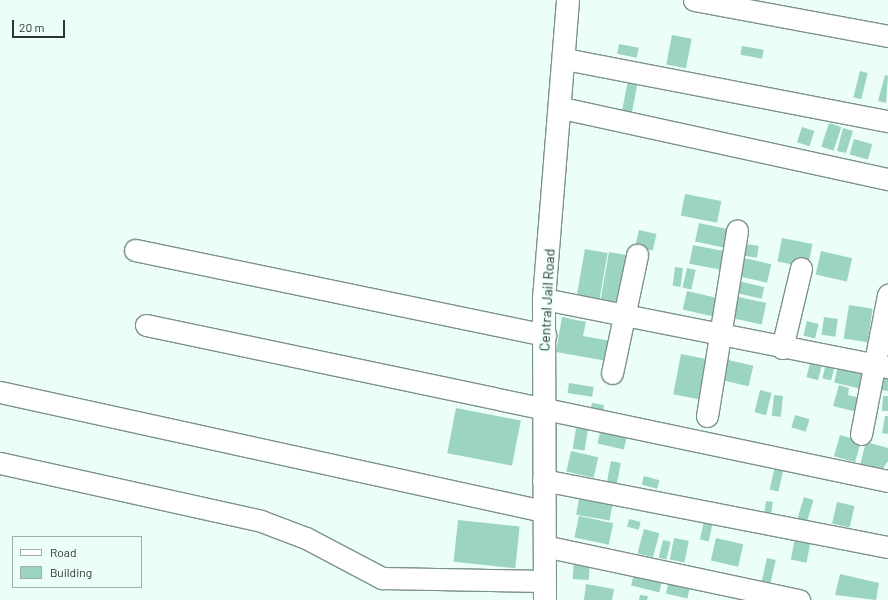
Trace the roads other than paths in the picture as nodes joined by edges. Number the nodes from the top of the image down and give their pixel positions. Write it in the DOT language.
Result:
graph roads {
  1 [pos="568,0"];
  2 [pos="694,0"];
  3 [pos="888,36"];
  4 [pos="565,59"];
  5 [pos="562,108"];
  6 [pos="888,121"];
  7 [pos="888,179"];
  8 [pos="737,230"];
  9 [pos="135,250"];
  10 [pos="637,256"];
  11 [pos="801,268"];
  12 [pos="888,295"];
  13 [pos="544,299"];
  14 [pos="624,315"];
  15 [pos="146,326"];
  16 [pos="545,336"];
  17 [pos="718,336"];
  18 [pos="782,348"];
  19 [pos="882,366"];
  20 [pos="612,373"];
  21 [pos="0,392"];
  22 [pos="544,410"];
  23 [pos="707,416"];
  24 [pos="862,434"];
  25 [pos="0,463"];
  26 [pos="543,480"];
  27 [pos="888,481"];
  28 [pos="543,511"];
  29 [pos="544,546"];
  30 [pos="888,546"];
  31 [pos="544,590"];
  32 [pos="799,600"];
  1 -- 4 [label="main road, Central Jail Road"];
  2 -- 3 [label="street"];
  4 -- 5 [label="main road, Central Jail Road"];
  4 -- 6 [label="street"];
  5 -- 7 [label="street"];
  5 -- 13 [label="main road, Central Jail Road"];
  8 -- 17 [label="street"];
  9 -- 16 [label="street"];
  10 -- 14 [label="street"];
  11 -- 18 [label="street"];
  12 -- 19 [label="street"];
  13 -- 14 [label="street"];
  13 -- 16 [label="main road, Central Jail Road"];
  14 -- 17 [label="street"];
  14 -- 20 [label="street"];
  15 -- 22 [label="street"];
  16 -- 22 [label="main road, Central Jail Road"];
  17 -- 18 [label="street"];
  17 -- 23 [label="street"];
  18 -- 19 [label="street"];
  19 -- 24 [label="street"];
  21 -- 28 [label="street"];
  22 -- 26 [label="main road, Central Jail Road"];
  22 -- 27 [label="street"];
  25 -- 31 [label="street"];
  26 -- 28 [label="main road, Central Jail Road"];
  26 -- 30 [label="street"];
  28 -- 29 [label="main road, Central Jail Road"];
  29 -- 31 [label="main road, Central Jail Road"];
  29 -- 32 [label="street"];
}
